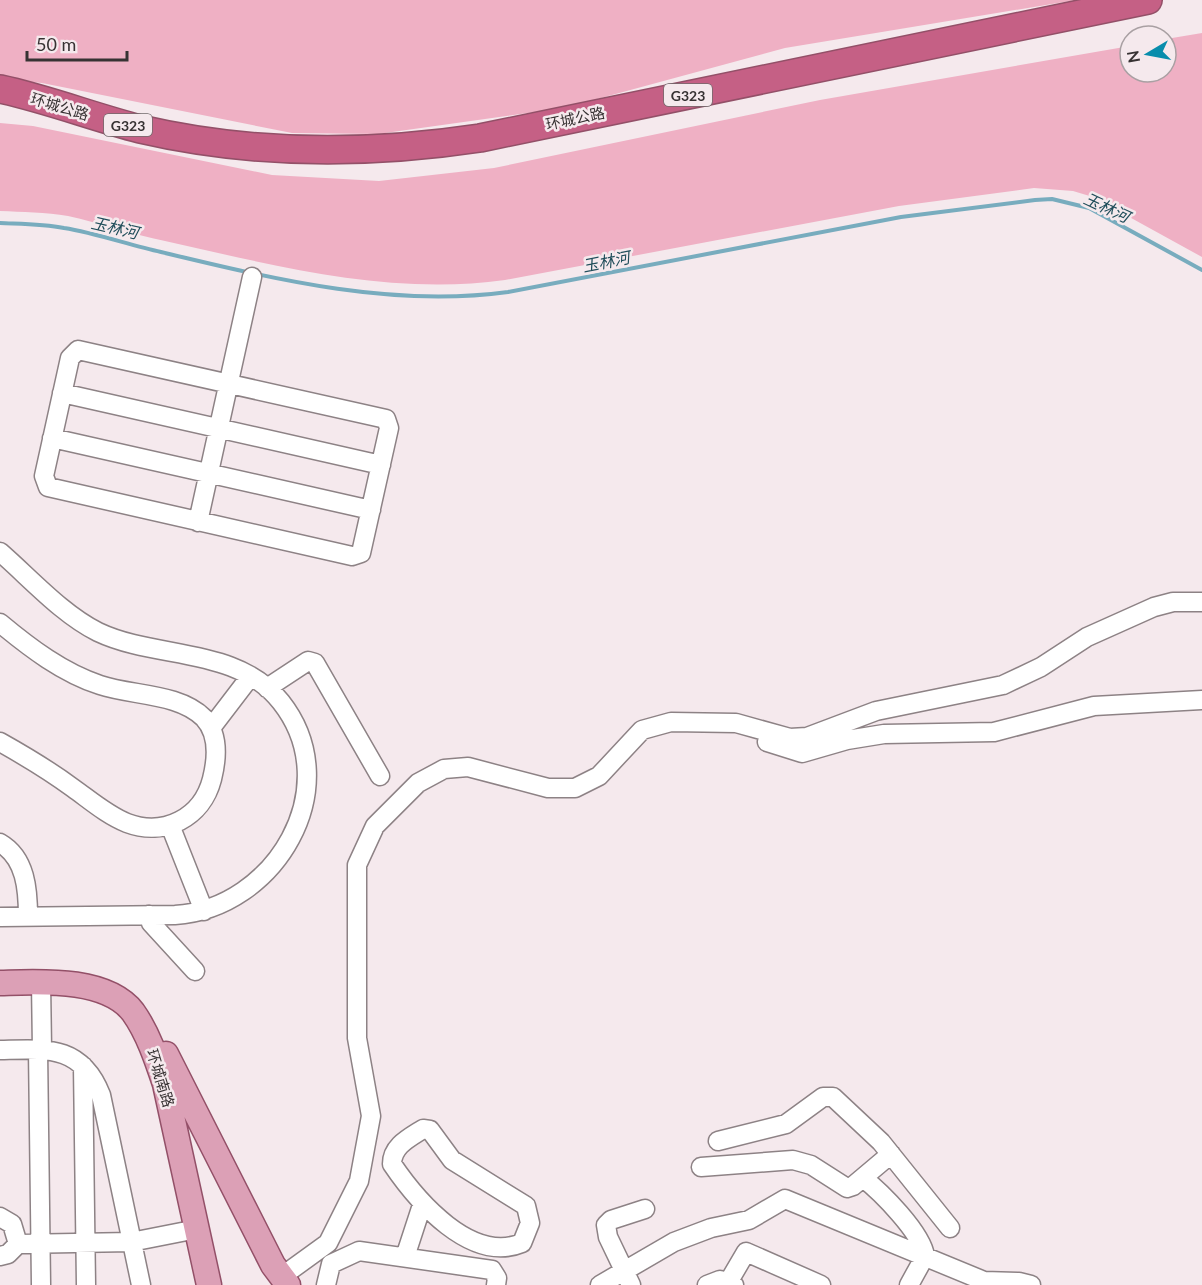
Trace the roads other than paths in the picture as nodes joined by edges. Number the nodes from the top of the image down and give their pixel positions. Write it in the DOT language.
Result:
graph roads {
  1 [pos="1148,0"];
  2 [pos="0,89"];
  3 [pos="252,277"];
  4 [pos="228,383"];
  5 [pos="62,393"];
  6 [pos="219,428"];
  7 [pos="52,438"];
  8 [pos="381,465"];
  9 [pos="208,473"];
  10 [pos="371,510"];
  11 [pos="198,522"];
  12 [pos="0,552"];
  13 [pos="1202,602"];
  14 [pos="0,623"];
  15 [pos="250,677"];
  16 [pos="267,688"];
  17 [pos="1202,700"];
  18 [pos="736,723"];
  19 [pos="211,728"];
  20 [pos="0,742"];
  21 [pos="380,776"];
  22 [pos="170,825"];
  23 [pos="0,843"];
  24 [pos="204,911"];
  25 [pos="149,915"];
  26 [pos="0,917"];
  27 [pos="28,917"];
  28 [pos="195,971"];
  29 [pos="41,982"];
  30 [pos="0,983"];
  31 [pos="40,1049"];
  32 [pos="0,1050"];
  33 [pos="83,1066"];
  34 [pos="178,1097"];
  35 [pos="718,1141"];
  36 [pos="891,1154"];
  37 [pos="702,1167"];
  38 [pos="863,1178"];
  39 [pos="422,1205"];
  40 [pos="645,1209"];
  41 [pos="0,1217"];
  42 [pos="950,1228"];
  43 [pos="197,1229"];
  44 [pos="130,1242"];
  45 [pos="86,1243"];
  46 [pos="18,1244"];
  47 [pos="41,1244"];
  48 [pos="496,1247"];
  49 [pos="0,1256"];
  50 [pos="925,1256"];
  51 [pos="405,1257"];
  52 [pos="494,1277"];
  53 [pos="628,1278"];
  54 [pos="284,1281"];
  55 [pos="732,1283"];
  56 [pos="1001,1284"];
  57 [pos="41,1285"];
  58 [pos="86,1285"];
  59 [pos="130,1285"];
  60 [pos="141,1285"];
  61 [pos="209,1285"];
  62 [pos="326,1285"];
  63 [pos="600,1285"];
  64 [pos="707,1285"];
  65 [pos="821,1285"];
  66 [pos="909,1285"];
  67 [pos="1031,1285"];
  1 -- 2 [label="highway, 环城公路 / G323"];
  3 -- 4 [label="street"];
  4 -- 5 [label="street"];
  4 -- 6 [label="street"];
  4 -- 8 [label="street"];
  5 -- 6 [label="street"];
  5 -- 7 [label="street"];
  6 -- 8 [label="street"];
  6 -- 9 [label="street"];
  7 -- 9 [label="street"];
  7 -- 11 [label="street"];
  8 -- 10 [label="street"];
  9 -- 10 [label="street"];
  9 -- 11 [label="street"];
  10 -- 11 [label="street"];
  12 -- 15 [label="street"];
  13 -- 18 [label="street"];
  14 -- 19 [label="street"];
  15 -- 16 [label="street"];
  15 -- 19 [label="street"];
  16 -- 21 [label="street"];
  16 -- 24 [label="street"];
  17 -- 18 [label="street"];
  18 -- 54 [label="street"];
  19 -- 22 [label="street"];
  20 -- 22 [label="street"];
  22 -- 24 [label="street"];
  23 -- 27 [label="street"];
  24 -- 25 [label="street"];
  25 -- 27 [label="street"];
  25 -- 28 [label="street"];
  26 -- 27 [label="street"];
  29 -- 30 [label="main road"];
  29 -- 31 [label="street"];
  29 -- 34 [label="main road"];
  31 -- 32 [label="street"];
  31 -- 33 [label="street"];
  31 -- 47 [label="street"];
  33 -- 44 [label="street"];
  33 -- 45 [label="street"];
  34 -- 43 [label="main road, 环城南路"];
  34 -- 54 [label="main road"];
  35 -- 36 [label="street"];
  36 -- 38 [label="street"];
  36 -- 42 [label="street"];
  37 -- 38 [label="street"];
  38 -- 50 [label="street"];
  39 -- 48 [label="street"];
  39 -- 48 [label="street"];
  39 -- 51 [label="street"];
  40 -- 53 [label="street"];
  41 -- 46 [label="street"];
  43 -- 44 [label="street"];
  43 -- 61 [label="main road, 环城南路"];
  44 -- 45 [label="street"];
  44 -- 59 [label="street"];
  44 -- 60 [label="street"];
  45 -- 47 [label="street"];
  45 -- 58 [label="street"];
  46 -- 47 [label="street"];
  46 -- 49 [label="street"];
  47 -- 57 [label="street"];
  48 -- 52 [label="street"];
  50 -- 53 [label="street"];
  50 -- 56 [label="street"];
  50 -- 66 [label="street"];
  51 -- 52 [label="street"];
  51 -- 62 [label="street"];
  53 -- 63 [label="street"];
  55 -- 64 [label="street"];
  55 -- 65 [label="street"];
  56 -- 67 [label="street"];
}
